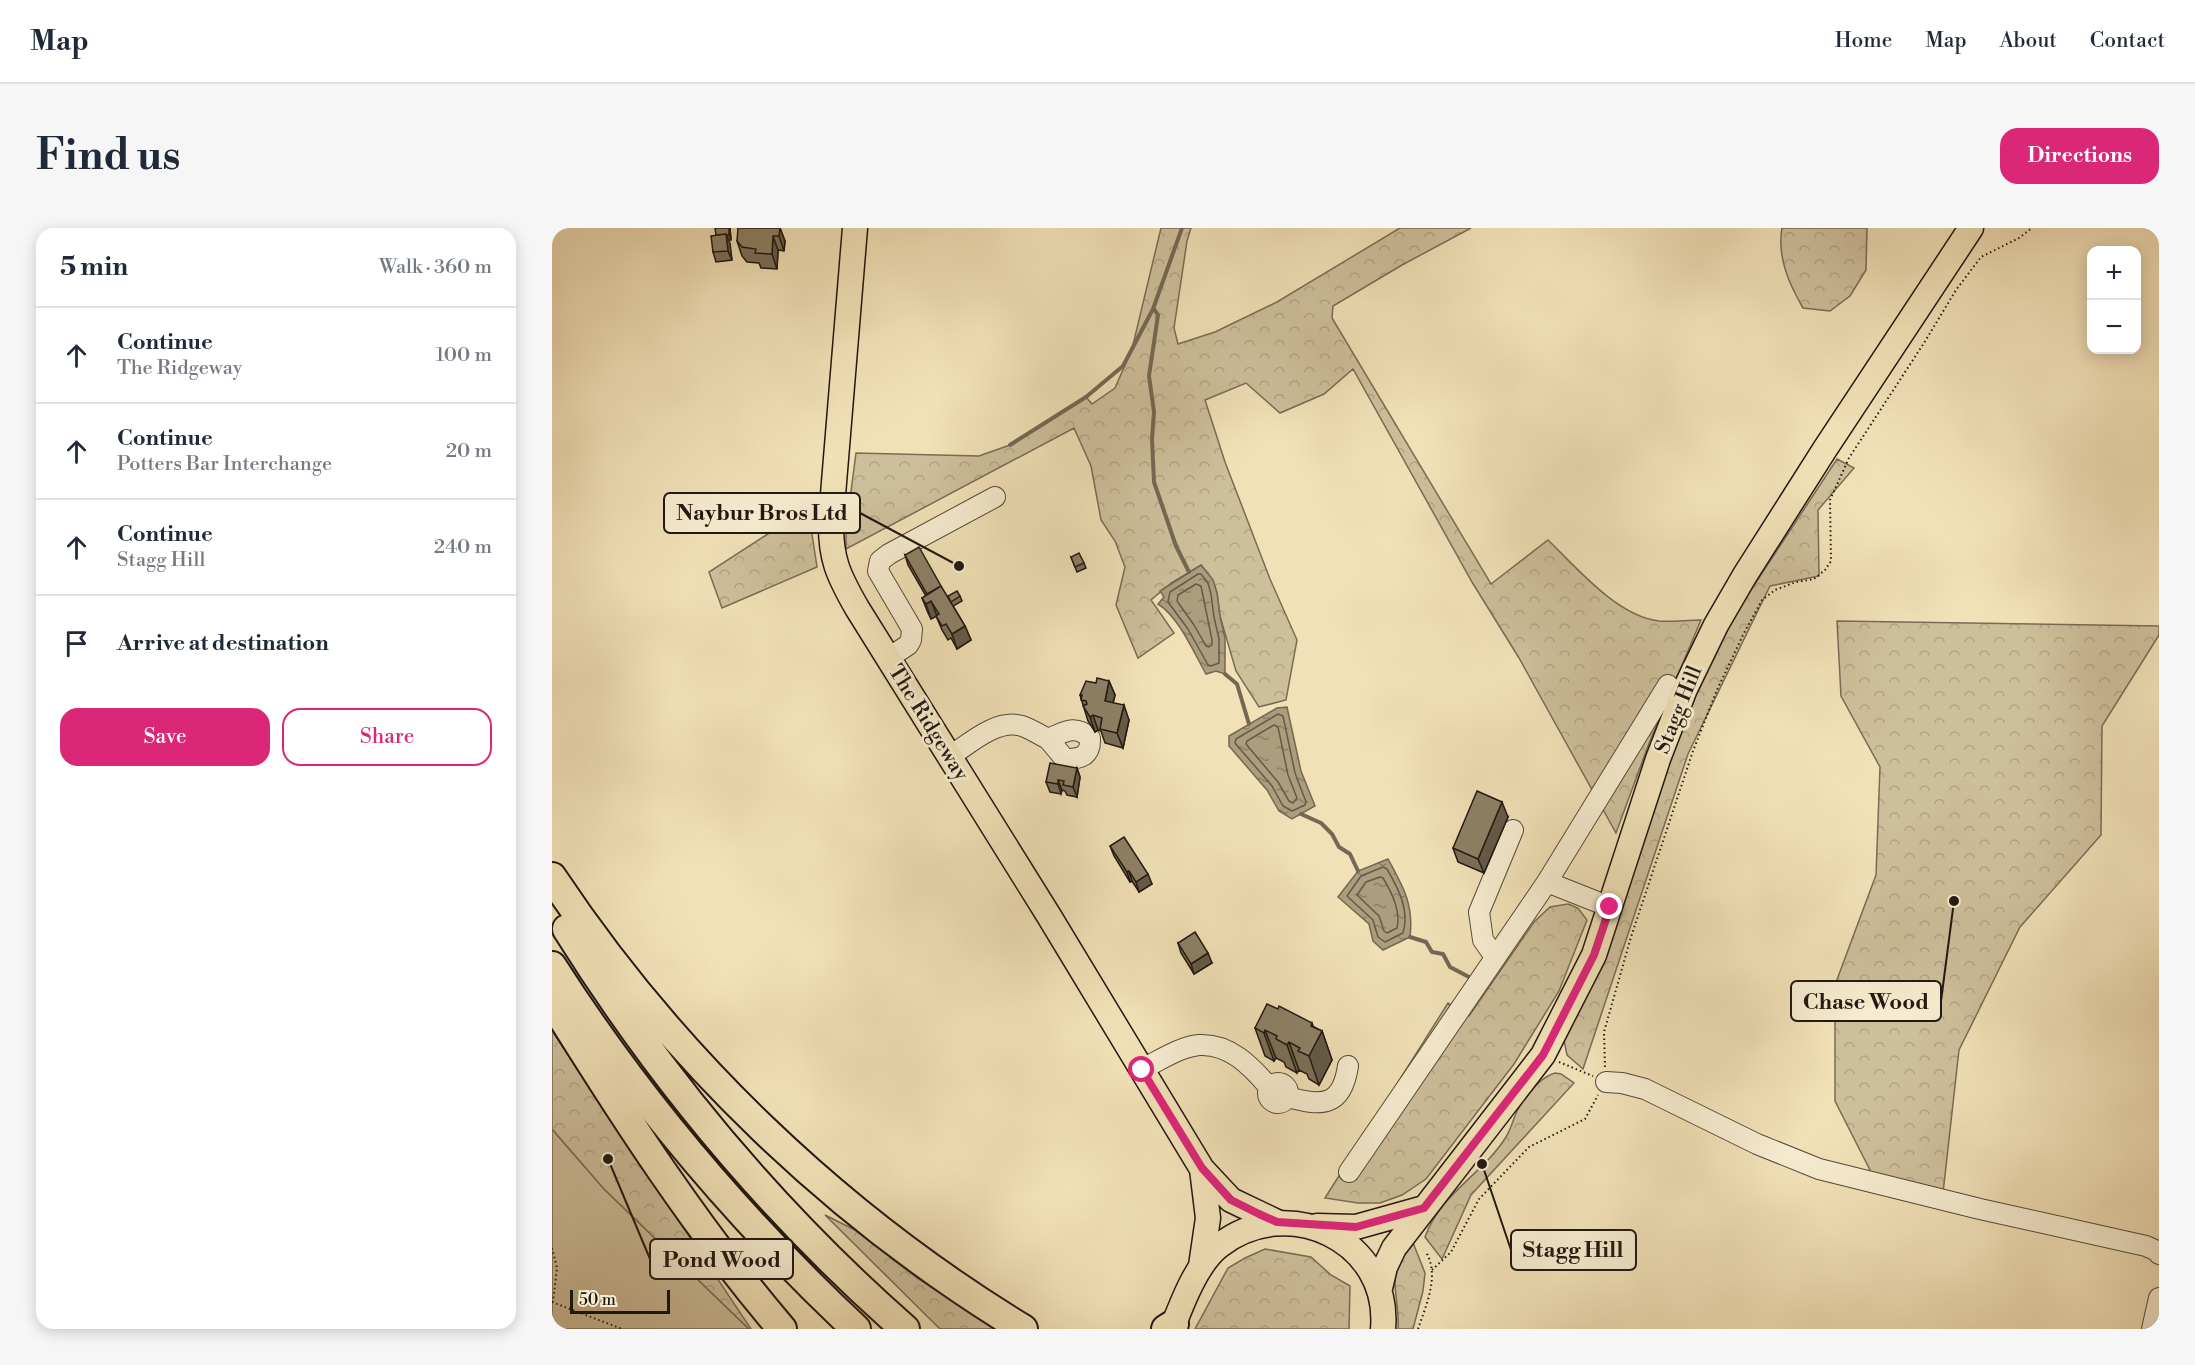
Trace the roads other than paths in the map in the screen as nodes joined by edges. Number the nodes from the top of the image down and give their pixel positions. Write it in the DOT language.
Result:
graph roads {
  1 [pos="855,228"];
  2 [pos="1971,228"];
  3 [pos="995,497"];
  4 [pos="887,659"];
  5 [pos="1668,685"];
  6 [pos="1048,739"];
  7 [pos="949,757"];
  8 [pos="1513,830"];
  9 [pos="552,878"];
  10 [pos="1547,882"];
  11 [pos="552,904"];
  12 [pos="1610,907"];
  13 [pos="1495,957"];
  14 [pos="552,966"];
  15 [pos="552,1001"];
  16 [pos="1348,1066"];
  17 [pos="1142,1070"];
  18 [pos="1606,1082"];
  19 [pos="1202,1168"];
  20 [pos="1349,1172"];
  21 [pos="1424,1208"];
  22 [pos="1277,1222"];
  23 [pos="1308,1226"];
  24 [pos="2159,1254"];
  25 [pos="1201,1266"];
  26 [pos="1380,1288"];
  27 [pos="2159,1298"];
  28 [pos="1170,1327"];
  29 [pos="782,1329"];
  30 [pos="856,1329"];
  31 [pos="905,1329"];
  32 [pos="1023,1329"];
  33 [pos="1383,1329"];
  34 [pos="2152,1329"];
  1 -- 4 [label="main road, The Ridgeway"];
  2 -- 12 [label="main road, Stagg Hill"];
  3 -- 4 [label="lane"];
  4 -- 7 [label="main road, The Ridgeway"];
  5 -- 10 [label="lane"];
  6 -- 7 [label="lane"];
  7 -- 17 [label="main road, The Ridgeway"];
  8 -- 13 [label="lane"];
  9 -- 32 [label="highway"];
  10 -- 12 [label="lane"];
  10 -- 13 [label="lane"];
  11 -- 31 [label="highway"];
  12 -- 21 [label="main road, Stagg Hill"];
  13 -- 20 [label="lane"];
  14 -- 30 [label="highway"];
  15 -- 29 [label="highway"];
  16 -- 17 [label="lane"];
  17 -- 19 [label="main road, The Ridgeway"];
  18 -- 24 [label="lane"];
  19 -- 22 [label="main road, The Ridgeway"];
  19 -- 25 [label="main road, The Ridgeway"];
  21 -- 23 [label="main road"];
  21 -- 26 [label="main road, Stagg Hill"];
  22 -- 23 [label="main road"];
  22 -- 25 [label="main road"];
  23 -- 26 [label="main road"];
  25 -- 28 [label="main road"];
  26 -- 33 [label="main road"];
  27 -- 34 [label="lane"];
}
